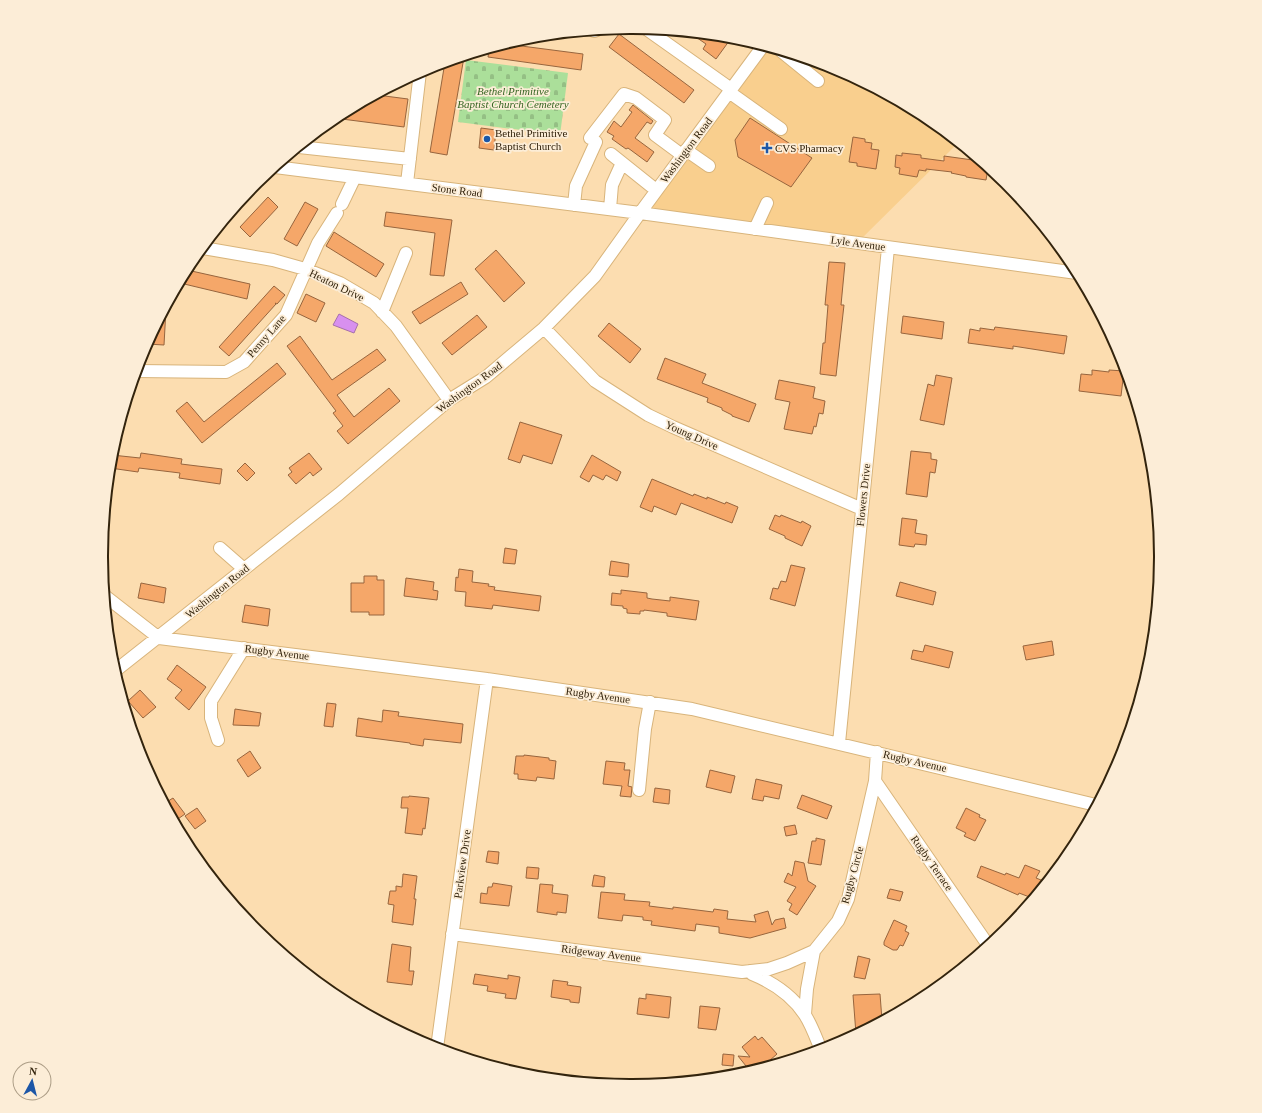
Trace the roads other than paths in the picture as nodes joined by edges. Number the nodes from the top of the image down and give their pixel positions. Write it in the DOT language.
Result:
graph roads {
  1 [pos="653,35"];
  2 [pos="760,50"];
  3 [pos="793,60"];
  4 [pos="419,79"];
  5 [pos="818,80"];
  6 [pos="730,91"];
  7 [pos="781,130"];
  8 [pos="306,148"];
  9 [pos="684,153"];
  10 [pos="611,154"];
  11 [pos="410,159"];
  12 [pos="622,163"];
  13 [pos="710,166"];
  14 [pos="282,168"];
  15 [pos="355,177"];
  16 [pos="407,184"];
  17 [pos="656,190"];
  18 [pos="767,203"];
  19 [pos="574,205"];
  20 [pos="610,209"];
  21 [pos="640,213"];
  22 [pos="755,229"];
  23 [pos="888,248"];
  24 [pos="209,249"];
  25 [pos="406,253"];
  26 [pos="305,269"];
  27 [pos="1069,272"];
  28 [pos="382,312"];
  29 [pos="544,328"];
  30 [pos="143,371"];
  31 [pos="449,400"];
  32 [pos="862,509"];
  33 [pos="220,548"];
  34 [pos="244,568"];
  35 [pos="111,601"];
  36 [pos="158,638"];
  37 [pos="244,648"];
  38 [pos="121,667"];
  39 [pos="487,679"];
  40 [pos="650,702"];
  41 [pos="218,740"];
  42 [pos="839,743"];
  43 [pos="877,752"];
  44 [pos="875,781"];
  45 [pos="639,790"];
  46 [pos="1091,804"];
  47 [pos="452,934"];
  48 [pos="985,940"];
  49 [pos="814,950"];
  50 [pos="750,971"];
  51 [pos="805,1014"];
  52 [pos="438,1042"];
  53 [pos="818,1044"];
  1 -- 6 [label="street"];
  2 -- 6 [label="street, Washington Road"];
  3 -- 5 [label="street"];
  4 -- 11 [label="street"];
  6 -- 7 [label="street"];
  6 -- 9 [label="street, Washington Road"];
  8 -- 11 [label="street"];
  9 -- 13 [label="street"];
  9 -- 17 [label="street, Washington Road"];
  9 -- 19 [label="street"];
  10 -- 12 [label="street"];
  11 -- 16 [label="street"];
  12 -- 17 [label="street"];
  12 -- 20 [label="street"];
  14 -- 15 [label="street, Stone Road"];
  15 -- 16 [label="street, Stone Road"];
  15 -- 26 [label="street, Penny Lane"];
  16 -- 19 [label="street, Stone Road"];
  17 -- 21 [label="street, Washington Road"];
  18 -- 22 [label="street"];
  19 -- 20 [label="street, Stone Road"];
  20 -- 21 [label="street, Stone Road"];
  21 -- 22 [label="street, Lyle Avenue"];
  21 -- 29 [label="street, Washington Road"];
  22 -- 23 [label="street, Lyle Avenue"];
  23 -- 27 [label="street, Lyle Avenue"];
  23 -- 32 [label="street, Flowers Drive"];
  24 -- 26 [label="street, Heaton Drive"];
  25 -- 28 [label="street"];
  26 -- 28 [label="street, Heaton Drive"];
  26 -- 30 [label="street, Penny Lane"];
  28 -- 31 [label="street, Heaton Drive"];
  29 -- 31 [label="street, Washington Road"];
  29 -- 32 [label="street, Young Drive"];
  31 -- 34 [label="street, Washington Road"];
  32 -- 42 [label="street, Flowers Drive"];
  33 -- 34 [label="street"];
  34 -- 36 [label="street, Washington Road"];
  35 -- 36 [label="street"];
  36 -- 37 [label="street, Rugby Avenue"];
  36 -- 38 [label="street, Washington Road"];
  37 -- 39 [label="street, Rugby Avenue"];
  37 -- 41 [label="street"];
  39 -- 40 [label="street, Rugby Avenue"];
  39 -- 47 [label="street, Parkview Drive"];
  40 -- 42 [label="street, Rugby Avenue"];
  40 -- 45 [label="street"];
  42 -- 43 [label="street, Rugby Avenue"];
  43 -- 44 [label="street, Rugby Circle"];
  43 -- 46 [label="street, Rugby Avenue"];
  44 -- 48 [label="street, Rugby Terrace"];
  44 -- 49 [label="street, Rugby Circle"];
  47 -- 50 [label="street, Ridgeway Avenue"];
  47 -- 52 [label="street, Parkview Drive"];
  49 -- 50 [label="street, Rugby Circle"];
  49 -- 51 [label="street"];
  50 -- 51 [label="street"];
  51 -- 53 [label="street"];
}
